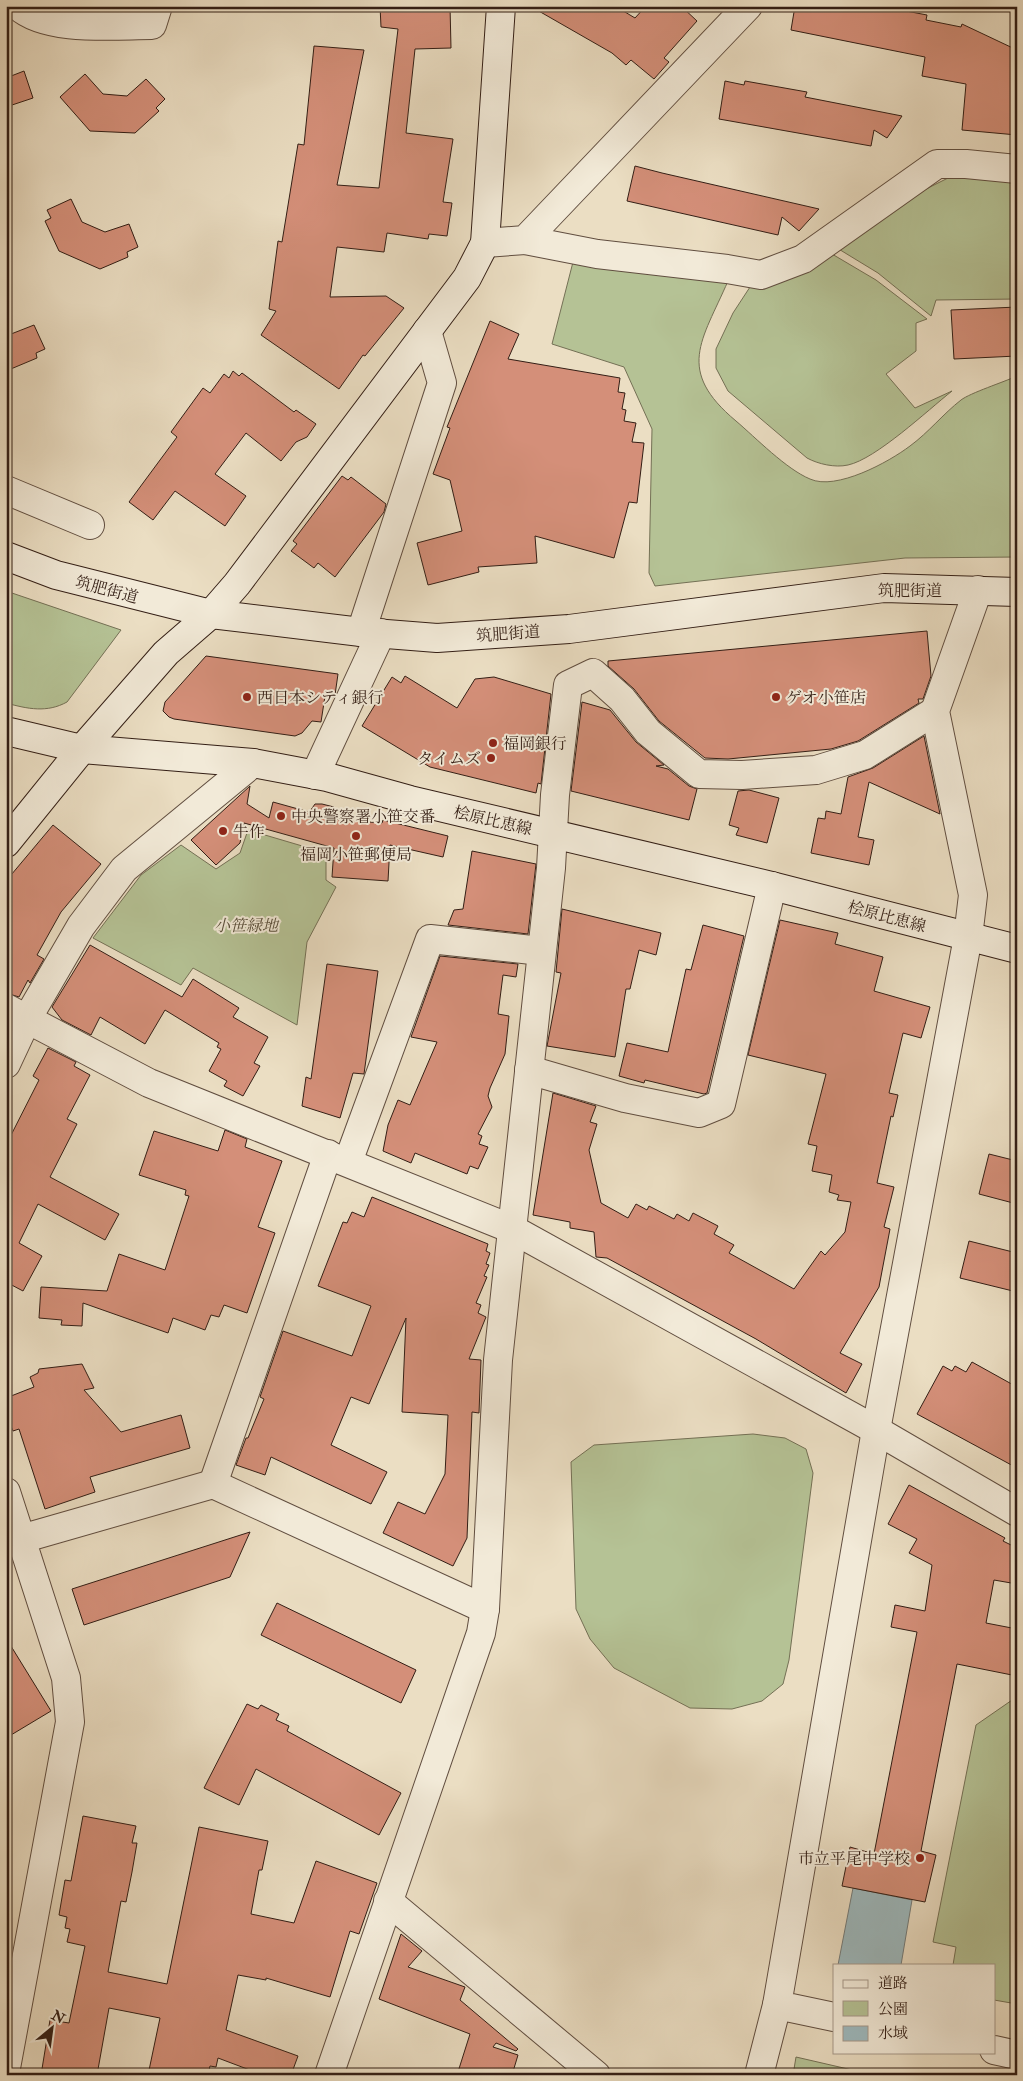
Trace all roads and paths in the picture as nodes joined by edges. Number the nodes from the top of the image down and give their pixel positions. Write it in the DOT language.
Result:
graph roads {
  1 [pos="18,6"];
  2 [pos="158,6"];
  3 [pos="501,6"];
  4 [pos="748,6"];
  5 [pos="1017,168"];
  6 [pos="525,240"];
  7 [pos="485,243"];
  8 [pos="427,332"];
  9 [pos="6,490"];
  10 [pos="90,525"];
  11 [pos="6,556"];
  12 [pos="978,590"];
  13 [pos="1017,592"];
  14 [pos="211,614"];
  15 [pos="371,633"];
  16 [pos="935,711"];
  17 [pos="6,731"];
  18 [pos="82,749"];
  19 [pos="252,763"];
  20 [pos="314,775"];
  21 [pos="552,834"];
  22 [pos="6,843"];
  23 [pos="772,886"];
  24 [pos="968,937"];
  25 [pos="1017,949"];
  26 [pos="541,951"];
  27 [pos="17,1014"];
  28 [pos="6,1064"];
  29 [pos="529,1070"];
  30 [pos="338,1158"];
  31 [pos="512,1229"];
  32 [pos="876,1430"];
  33 [pos="213,1484"];
  34 [pos="6,1492"];
  35 [pos="1017,1512"];
  36 [pos="21,1539"];
  37 [pos="485,1609"];
  38 [pos="388,1900"];
  39 [pos="15,1968"];
  40 [pos="777,2005"];
  41 [pos="833,2017"];
  42 [pos="996,2050"];
  43 [pos="1017,2055"];
  44 [pos="6,2068"];
  45 [pos="329,2075"];
  46 [pos="596,2075"];
  47 [pos="759,2075"];
  1 -- 2 [label="street"];
  3 -- 7 [label="street"];
  4 -- 6 [label="street"];
  5 -- 6 [label="street"];
  6 -- 7 [label="street"];
  7 -- 8 [label="street"];
  8 -- 14 [label="street"];
  8 -- 15 [label="street"];
  9 -- 10 [label="street"];
  11 -- 14 [label="street, 筑肥街道"];
  12 -- 13 [label="street, 筑肥街道"];
  12 -- 15 [label="street, 筑肥街道"];
  12 -- 16 [label="street"];
  14 -- 15 [label="street, 筑肥街道"];
  14 -- 18 [label="street"];
  15 -- 20 [label="street"];
  16 -- 21 [label="street"];
  16 -- 24 [label="street"];
  17 -- 18 [label="street, 桧原比恵線"];
  18 -- 19 [label="street, 桧原比恵線"];
  18 -- 22 [label="street"];
  19 -- 20 [label="street, 桧原比恵線"];
  19 -- 27 [label="street"];
  20 -- 21 [label="street, 桧原比恵線"];
  21 -- 23 [label="street, 桧原比恵線"];
  21 -- 26 [label="street"];
  23 -- 24 [label="street, 桧原比恵線"];
  23 -- 29 [label="street"];
  24 -- 25 [label="street, 桧原比恵線"];
  24 -- 32 [label="street"];
  26 -- 29 [label="street"];
  26 -- 30 [label="street"];
  27 -- 28 [label="street"];
  27 -- 30 [label="street"];
  29 -- 31 [label="street"];
  30 -- 31 [label="street"];
  30 -- 33 [label="street"];
  31 -- 32 [label="street"];
  31 -- 37 [label="street"];
  32 -- 35 [label="street"];
  32 -- 40 [label="street"];
  33 -- 36 [label="street"];
  33 -- 37 [label="street"];
  34 -- 36 [label="street"];
  36 -- 39 [label="street"];
  37 -- 38 [label="street"];
  38 -- 45 [label="street"];
  38 -- 46 [label="street"];
  39 -- 44 [label="street"];
  40 -- 41 [label="street"];
  40 -- 47 [label="street"];
  42 -- 43 [label="street"];
}
